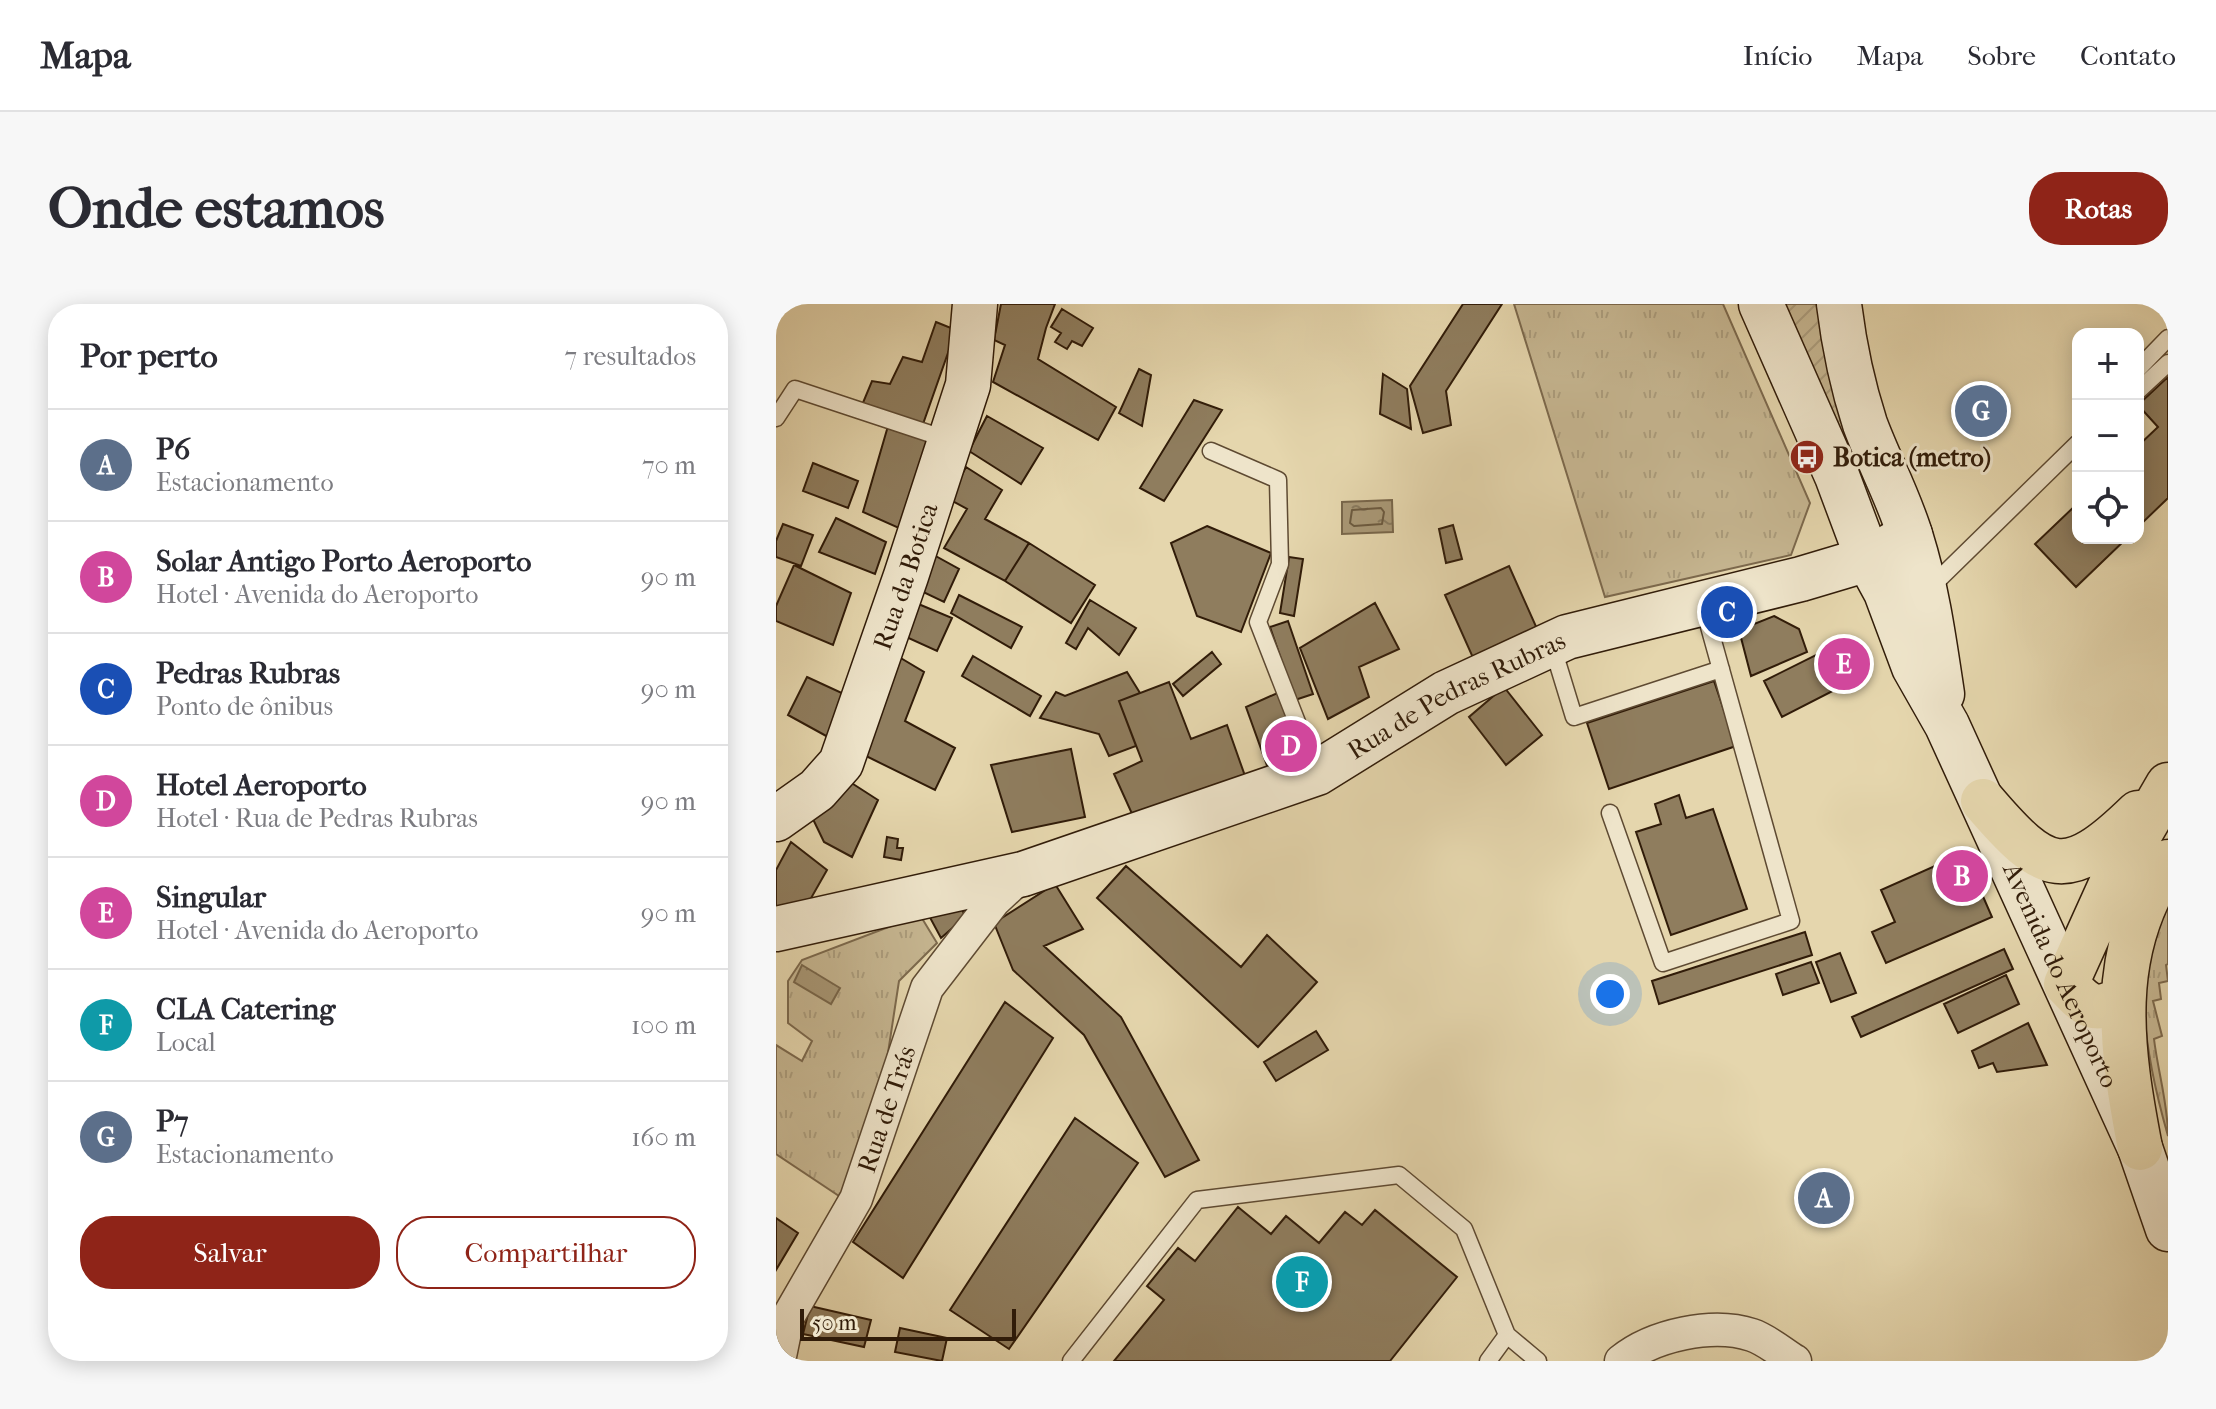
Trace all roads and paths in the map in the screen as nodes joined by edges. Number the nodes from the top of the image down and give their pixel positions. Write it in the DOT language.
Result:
graph roads {
  1 [pos="975,304"];
  2 [pos="1761,304"];
  3 [pos="1839,304"];
  4 [pos="2168,338"];
  5 [pos="2144,363"];
  6 [pos="2168,363"];
  7 [pos="2144,385"];
  8 [pos="776,418"];
  9 [pos="950,440"];
  10 [pos="2072,449"];
  11 [pos="1211,451"];
  12 [pos="1910,535"];
  13 [pos="1868,559"];
  14 [pos="1937,581"];
  15 [pos="1703,604"];
  16 [pos="1552,644"];
  17 [pos="1721,669"];
  18 [pos="1947,725"];
  19 [pos="1317,773"];
  20 [pos="2168,784"];
  21 [pos="1983,801"];
  22 [pos="1610,813"];
  23 [pos="776,819"];
  24 [pos="2168,862"];
  25 [pos="1023,874"];
  26 [pos="776,929"];
  27 [pos="2066,984"];
  28 [pos="2122,998"];
  29 [pos="2140,1148"];
  30 [pos="2168,1229"];
  31 [pos="782,1314"];
  32 [pos="1507,1335"];
  33 [pos="779,1361"];
  34 [pos="1071,1361"];
  35 [pos="1488,1361"];
  36 [pos="1538,1361"];
  37 [pos="1621,1361"];
  38 [pos="1795,1361"];
  1 -- 9 [label="street, Rua da Botica"];
  2 -- 13 [label="street, Avenida do Aeroporto"];
  3 -- 12 [label="street, Avenida do Aeroporto"];
  4 -- 5 [label="lane"];
  6 -- 7 [label="lane"];
  8 -- 9 [label="lane"];
  9 -- 23 [label="street, Rua da Botica"];
  10 -- 14 [label="lane"];
  11 -- 19 [label="lane"];
  12 -- 13 [label="street, Rua de Pedras Rubras"];
  12 -- 18 [label="street, Avenida do Aeroporto"];
  13 -- 15 [label="street, Rua de Pedras Rubras"];
  13 -- 18 [label="street, Avenida do Aeroporto"];
  15 -- 16 [label="street, Rua de Pedras Rubras"];
  15 -- 17 [label="lane"];
  16 -- 17 [label="lane"];
  16 -- 19 [label="street, Rua de Pedras Rubras"];
  17 -- 22 [label="lane"];
  18 -- 21 [label="street, Avenida do Aeroporto"];
  19 -- 25 [label="street, Rua de Pedras Rubras"];
  20 -- 21 [label="highway"];
  20 -- 27 [label="highway"];
  21 -- 27 [label="street, Avenida do Aeroporto"];
  24 -- 28 [label="highway"];
  25 -- 26 [label="street, Rua de Pedras Rubras"];
  25 -- 31 [label="street, Rua de Trás"];
  27 -- 28 [label="highway"];
  27 -- 29 [label="street, Avenida do Aeroporto"];
  28 -- 29 [label="highway"];
  29 -- 30 [label="street, Avenida do Aeroporto"];
  31 -- 33 [label="street, Rua de Trás"];
  32 -- 34 [label="lane"];
  32 -- 35 [label="lane"];
  32 -- 36 [label="lane"];
  37 -- 38 [label="street"];
}
